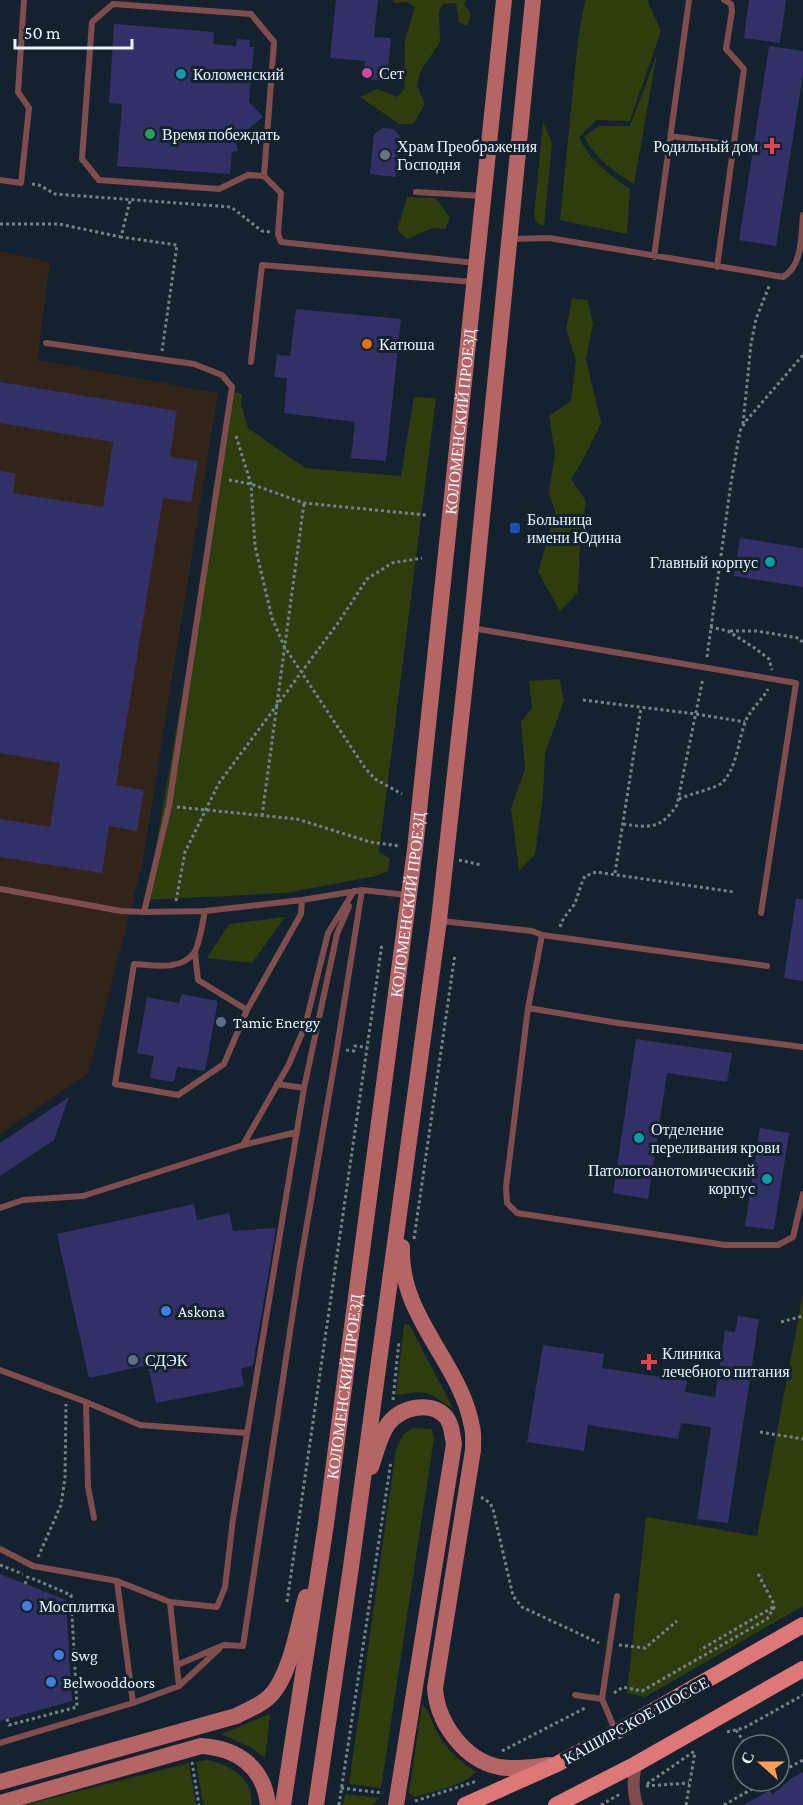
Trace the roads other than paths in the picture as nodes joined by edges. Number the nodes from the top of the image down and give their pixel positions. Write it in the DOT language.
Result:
graph roads {
  1 [pos="24,0"];
  2 [pos="504,0"];
  3 [pos="513,0"];
  4 [pos="526,0"];
  5 [pos="533,0"];
  6 [pos="689,0"];
  7 [pos="723,0"];
  8 [pos="500,47"];
  9 [pos="528,50"];
  10 [pos="670,136"];
  11 [pos="734,145"];
  12 [pos="264,176"];
  13 [pos="0,180"];
  14 [pos="416,192"];
  15 [pos="484,196"];
  16 [pos="803,214"];
  17 [pos="508,238"];
  18 [pos="654,256"];
  19 [pos="477,264"];
  20 [pos="717,267"];
  21 [pos="475,282"];
  22 [pos="46,343"];
  23 [pos="251,362"];
  24 [pos="471,628"];
  25 [pos="0,889"];
  26 [pos="358,891"];
  27 [pos="410,895"];
  28 [pos="302,900"];
  29 [pos="205,911"];
  30 [pos="144,912"];
  31 [pos="761,913"];
  32 [pos="439,920"];
  33 [pos="542,935"];
  34 [pos="195,953"];
  35 [pos="767,966"];
  36 [pos="528,1008"];
  37 [pos="247,1010"];
  38 [pos="803,1047"];
  39 [pos="278,1084"];
  40 [pos="304,1088"];
  41 [pos="297,1132"];
  42 [pos="243,1145"];
  43 [pos="405,1167"];
  44 [pos="803,1194"];
  45 [pos="0,1208"];
  46 [pos="0,1370"];
  47 [pos="86,1402"];
  48 [pos="247,1433"];
  49 [pos="362,1490"];
  50 [pos="94,1518"];
  51 [pos="326,1524"];
  52 [pos="0,1549"];
  53 [pos="117,1581"];
  54 [pos="616,1596"];
  55 [pos="170,1602"];
  56 [pos="803,1625"];
  57 [pos="224,1645"];
  58 [pos="177,1665"];
  59 [pos="803,1669"];
  60 [pos="179,1686"];
  61 [pos="575,1695"];
  62 [pos="602,1699"];
  63 [pos="133,1703"];
  64 [pos="616,1732"];
  65 [pos="0,1743"];
  66 [pos="557,1764"];
  67 [pos="636,1764"];
  68 [pos="0,1782"];
  69 [pos="390,1799"];
  70 [pos="0,1803"];
  71 [pos="562,1803"];
  72 [pos="268,1805"];
  73 [pos="283,1805"];
  74 [pos="316,1805"];
  75 [pos="465,1805"];
  76 [pos="638,1805"];
  1 -- 13 [label="lane"];
  2 -- 8 [label="main road, КОЛОМЕНСКИЙ ПРОЕЗД"];
  3 -- 4 [label="main road"];
  5 -- 9 [label="main road, КОЛОМЕНСКИЙ ПРОЕЗД"];
  6 -- 10 [label="lane"];
  7 -- 11 [label="lane"];
  8 -- 9 [label="main road"];
  8 -- 15 [label="main road, КОЛОМЕНСКИЙ ПРОЕЗД"];
  9 -- 17 [label="main road, КОЛОМЕНСКИЙ ПРОЕЗД"];
  10 -- 11 [label="lane"];
  10 -- 18 [label="lane"];
  11 -- 20 [label="lane"];
  12 -- 12 [label="lane"];
  12 -- 19 [label="lane"];
  14 -- 15 [label="lane"];
  15 -- 19 [label="main road, КОЛОМЕНСКИЙ ПРОЕЗД"];
  16 -- 20 [label="lane"];
  17 -- 18 [label="lane"];
  17 -- 24 [label="main road, КОЛОМЕНСКИЙ ПРОЕЗД"];
  18 -- 20 [label="lane"];
  19 -- 21 [label="main road, КОЛОМЕНСКИЙ ПРОЕЗД"];
  21 -- 23 [label="lane"];
  21 -- 27 [label="main road, КОЛОМЕНСКИЙ ПРОЕЗД"];
  22 -- 30 [label="lane"];
  24 -- 31 [label="lane"];
  24 -- 32 [label="main road, КОЛОМЕНСКИЙ ПРОЕЗД"];
  25 -- 30 [label="lane"];
  26 -- 27 [label="lane"];
  26 -- 28 [label="lane"];
  26 -- 39 [label="lane"];
  26 -- 40 [label="lane"];
  26 -- 57 [label="lane"];
  27 -- 51 [label="main road, КОЛОМЕНСКИЙ ПРОЕЗД"];
  28 -- 29 [label="lane"];
  28 -- 37 [label="lane"];
  29 -- 30 [label="lane"];
  29 -- 34 [label="lane"];
  32 -- 33 [label="lane"];
  32 -- 43 [label="main road, КОЛОМЕНСКИЙ ПРОЕЗД"];
  33 -- 35 [label="lane"];
  33 -- 36 [label="lane"];
  34 -- 37 [label="lane"];
  34 -- 37 [label="lane"];
  36 -- 38 [label="lane"];
  36 -- 44 [label="lane"];
  39 -- 40 [label="lane"];
  39 -- 42 [label="lane"];
  40 -- 41 [label="lane"];
  41 -- 42 [label="lane"];
  41 -- 48 [label="lane"];
  42 -- 45 [label="lane"];
  43 -- 49 [label="main road, КОЛОМЕНСКИЙ ПРОЕЗД"];
  43 -- 66 [label="main road"];
  46 -- 47 [label="lane"];
  47 -- 48 [label="lane"];
  47 -- 50 [label="lane"];
  48 -- 55 [label="lane"];
  49 -- 69 [label="main road"];
  49 -- 74 [label="main road, КОЛОМЕНСКИЙ ПРОЕЗД"];
  51 -- 68 [label="main road"];
  51 -- 73 [label="main road, КОЛОМЕНСКИЙ ПРОЕЗД"];
  52 -- 53 [label="lane"];
  53 -- 55 [label="lane"];
  53 -- 63 [label="lane"];
  54 -- 62 [label="lane"];
  55 -- 58 [label="lane"];
  56 -- 64 [label="main road, КАШИРСКОЕ ШОССЕ"];
  57 -- 58 [label="lane"];
  57 -- 60 [label="lane"];
  58 -- 60 [label="lane"];
  59 -- 67 [label="main road"];
  60 -- 63 [label="lane"];
  61 -- 62 [label="lane"];
  62 -- 64 [label="lane"];
  63 -- 65 [label="lane"];
  64 -- 66 [label="main road, КАШИРСКОЕ ШОССЕ"];
  66 -- 75 [label="main road, КАШИРСКОЕ ШОССЕ"];
  67 -- 71 [label="main road"];
  67 -- 76 [label="street"];
  70 -- 72 [label="main road"];
}
